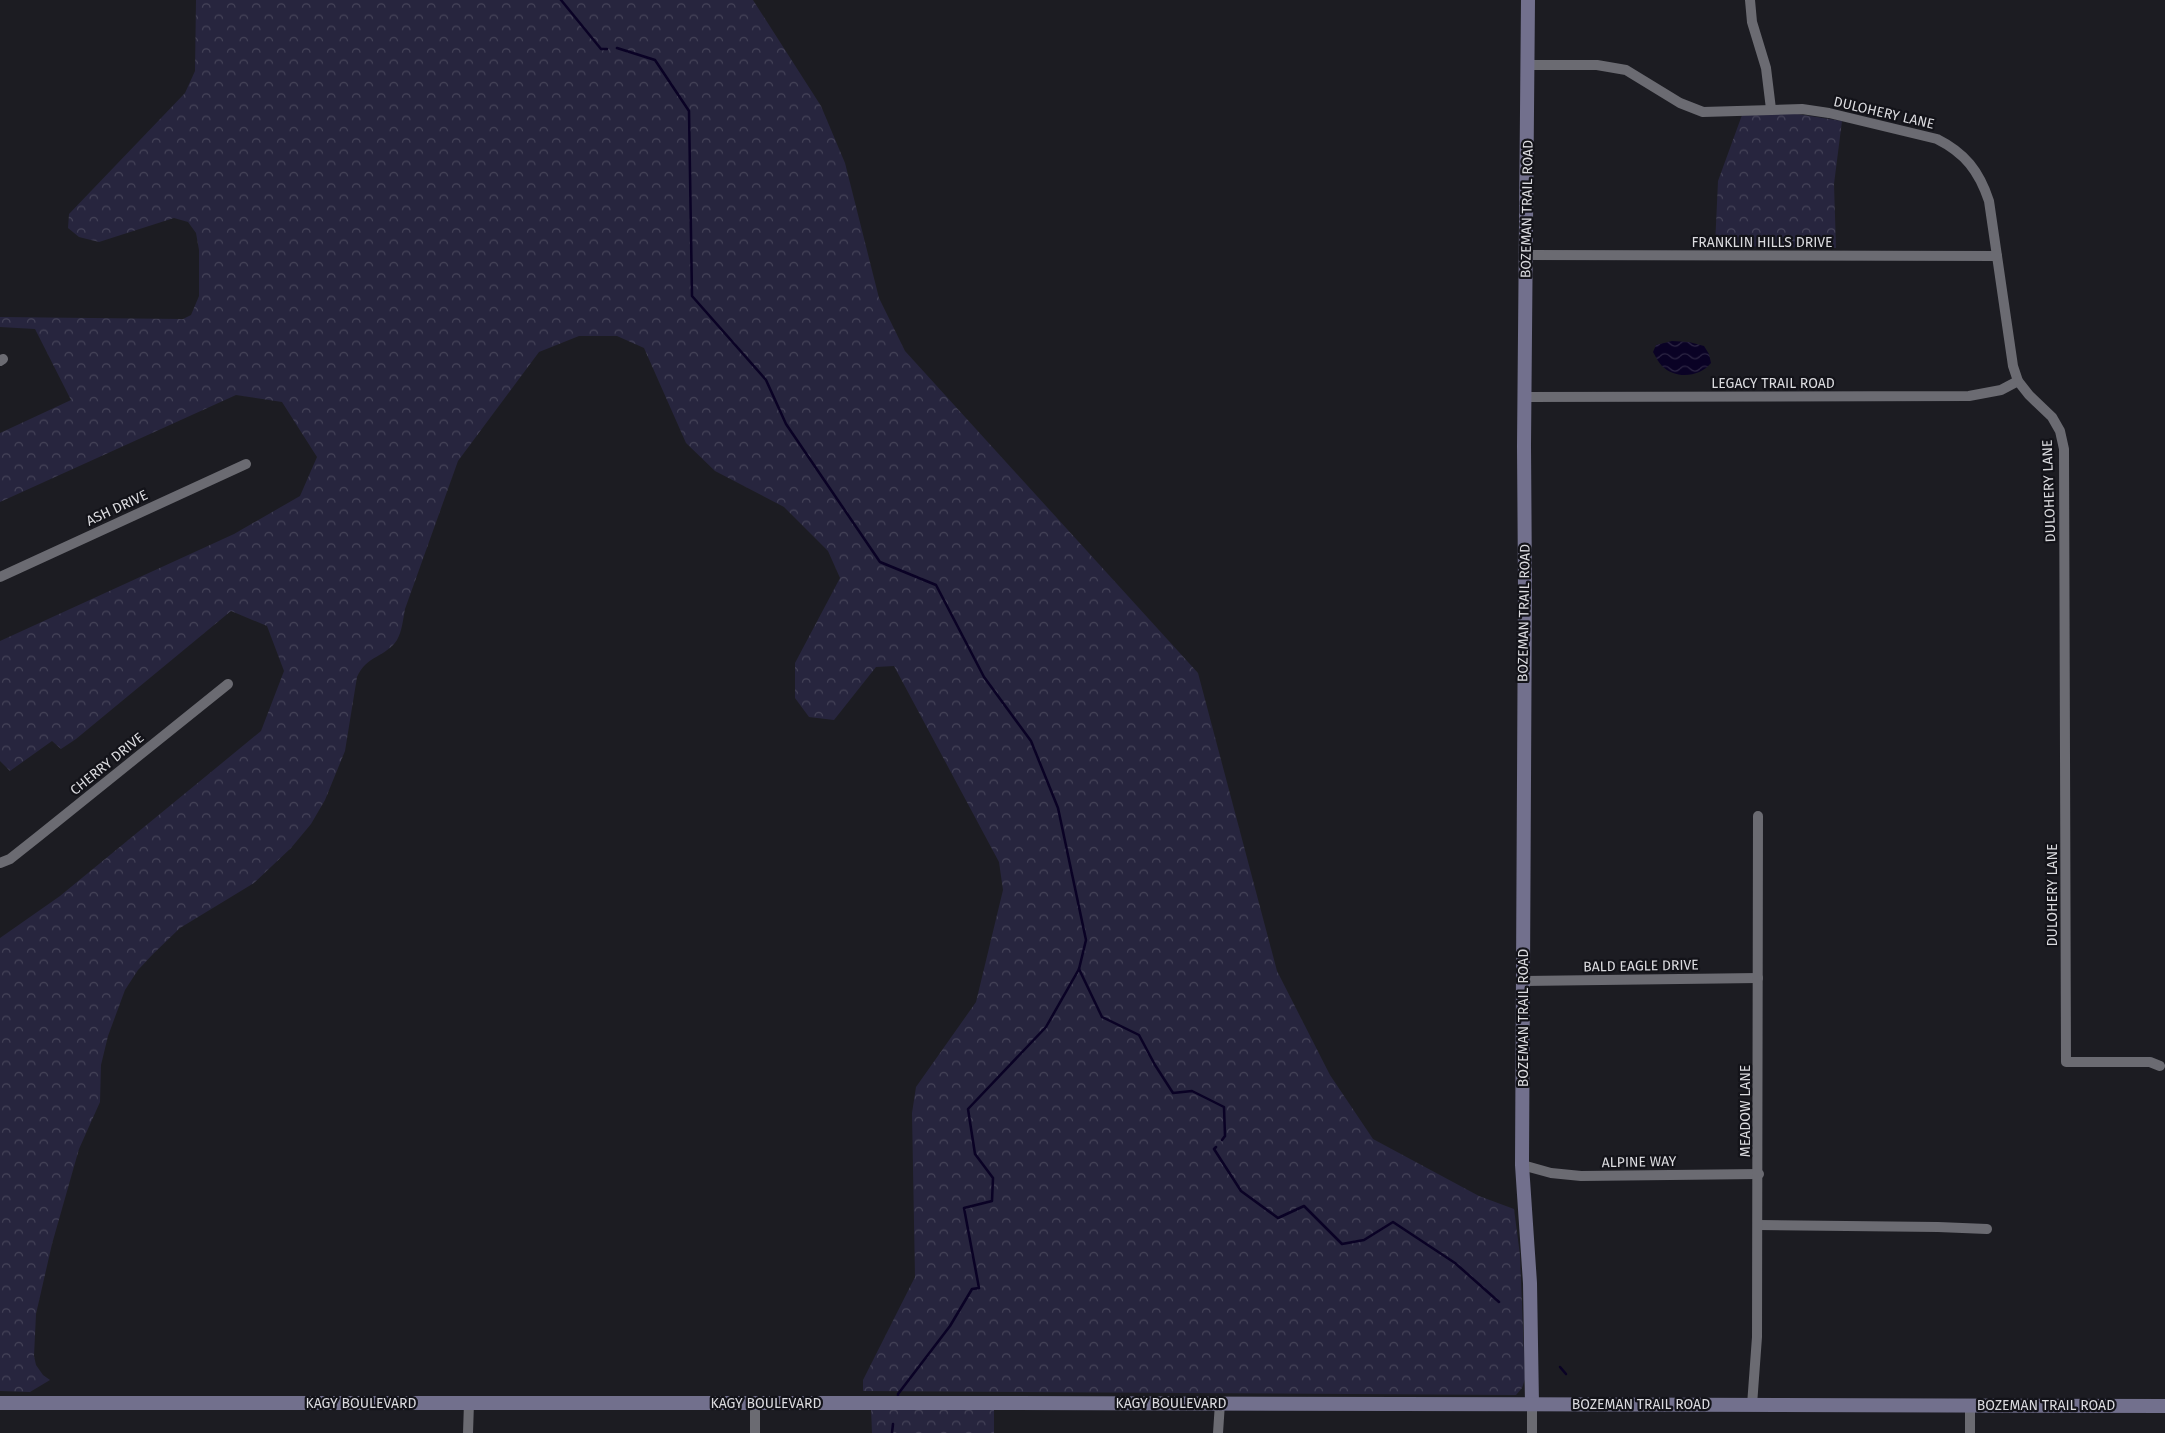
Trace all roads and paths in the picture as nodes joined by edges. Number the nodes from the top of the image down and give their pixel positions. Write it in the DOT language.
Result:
graph roads {
  1 [pos="1528,0"];
  2 [pos="1750,0"];
  3 [pos="1528,65"];
  4 [pos="1770,109"];
  5 [pos="1526,255"];
  6 [pos="1997,256"];
  7 [pos="2018,381"];
  8 [pos="1525,397"];
  9 [pos="246,464"];
  10 [pos="0,577"];
  11 [pos="228,684"];
  12 [pos="1758,816"];
  13 [pos="0,863"];
  14 [pos="1758,978"];
  15 [pos="1524,981"];
  16 [pos="2160,1066"];
  17 [pos="1522,1165"];
  18 [pos="1759,1174"];
  19 [pos="1758,1226"];
  20 [pos="1987,1230"];
  21 [pos="0,1403"];
  22 [pos="469,1403"];
  23 [pos="755,1403"];
  24 [pos="1220,1403"];
  25 [pos="1532,1404"];
  26 [pos="1752,1405"];
  27 [pos="1970,1405"];
  28 [pos="2165,1406"];
  29 [pos="1220,1431"];
  30 [pos="468,1433"];
  31 [pos="755,1433"];
  32 [pos="1532,1433"];
  33 [pos="1970,1433"];
  1 -- 3 [label="main road, BOZEMAN TRAIL ROAD"];
  2 -- 4 [label="street"];
  3 -- 4 [label="street, DULOHERY LANE"];
  3 -- 5 [label="main road, BOZEMAN TRAIL ROAD"];
  4 -- 6 [label="street, DULOHERY LANE"];
  5 -- 6 [label="street, FRANKLIN HILLS DRIVE"];
  5 -- 8 [label="main road, BOZEMAN TRAIL ROAD"];
  6 -- 7 [label="street, DULOHERY LANE"];
  7 -- 8 [label="street, LEGACY TRAIL ROAD"];
  7 -- 16 [label="street, DULOHERY LANE"];
  8 -- 15 [label="main road, BOZEMAN TRAIL ROAD"];
  9 -- 10 [label="street, ASH DRIVE"];
  11 -- 13 [label="street, CHERRY DRIVE"];
  12 -- 14 [label="street, MEADOW LANE"];
  14 -- 15 [label="street, BALD EAGLE DRIVE"];
  14 -- 18 [label="street, MEADOW LANE"];
  15 -- 17 [label="main road, BOZEMAN TRAIL ROAD"];
  17 -- 18 [label="street, ALPINE WAY"];
  17 -- 25 [label="main road, BOZEMAN TRAIL ROAD"];
  18 -- 19 [label="street, MEADOW LANE"];
  19 -- 20 [label="street"];
  19 -- 26 [label="street, MEADOW LANE"];
  21 -- 22 [label="main road, KAGY BOULEVARD"];
  22 -- 23 [label="main road, KAGY BOULEVARD"];
  22 -- 30 [label="street"];
  23 -- 24 [label="main road, KAGY BOULEVARD"];
  23 -- 31 [label="street"];
  24 -- 25 [label="main road, KAGY BOULEVARD"];
  24 -- 29 [label="street"];
  25 -- 26 [label="main road, BOZEMAN TRAIL ROAD"];
  25 -- 32 [label="street"];
  26 -- 27 [label="main road, BOZEMAN TRAIL ROAD"];
  27 -- 28 [label="main road, BOZEMAN TRAIL ROAD"];
  27 -- 33 [label="street"];
}
